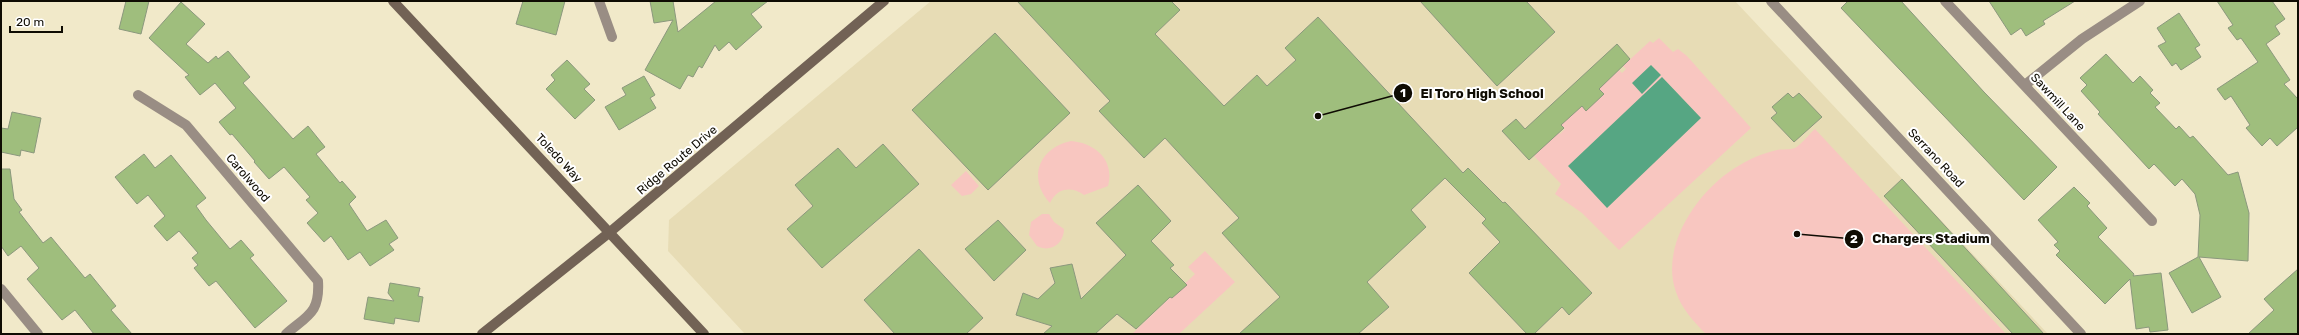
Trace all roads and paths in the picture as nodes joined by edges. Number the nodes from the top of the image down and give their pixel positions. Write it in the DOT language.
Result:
graph roads {
  1 [pos="393,1"];
  2 [pos="599,1"];
  3 [pos="884,1"];
  4 [pos="1771,1"];
  5 [pos="1945,1"];
  6 [pos="2140,1"];
  7 [pos="612,37"];
  8 [pos="2025,85"];
  9 [pos="138,95"];
  10 [pos="2152,221"];
  11 [pos="610,232"];
  12 [pos="1,289"];
  13 [pos="38,334"];
  14 [pos="286,334"];
  15 [pos="482,334"];
  16 [pos="704,334"];
  17 [pos="2081,334"];
  1 -- 11 [label="main road, Toledo Way"];
  2 -- 7 [label="street"];
  3 -- 11 [label="main road, Ridge Route Drive"];
  4 -- 17 [label="street, Serrano Road"];
  5 -- 8 [label="street, Sawmill Lane"];
  6 -- 8 [label="street"];
  8 -- 10 [label="street, Sawmill Lane"];
  9 -- 14 [label="street, Carolwood"];
  11 -- 15 [label="main road, Ridge Route Drive"];
  11 -- 16 [label="main road, Toledo Way"];
  12 -- 13 [label="street"];
}
